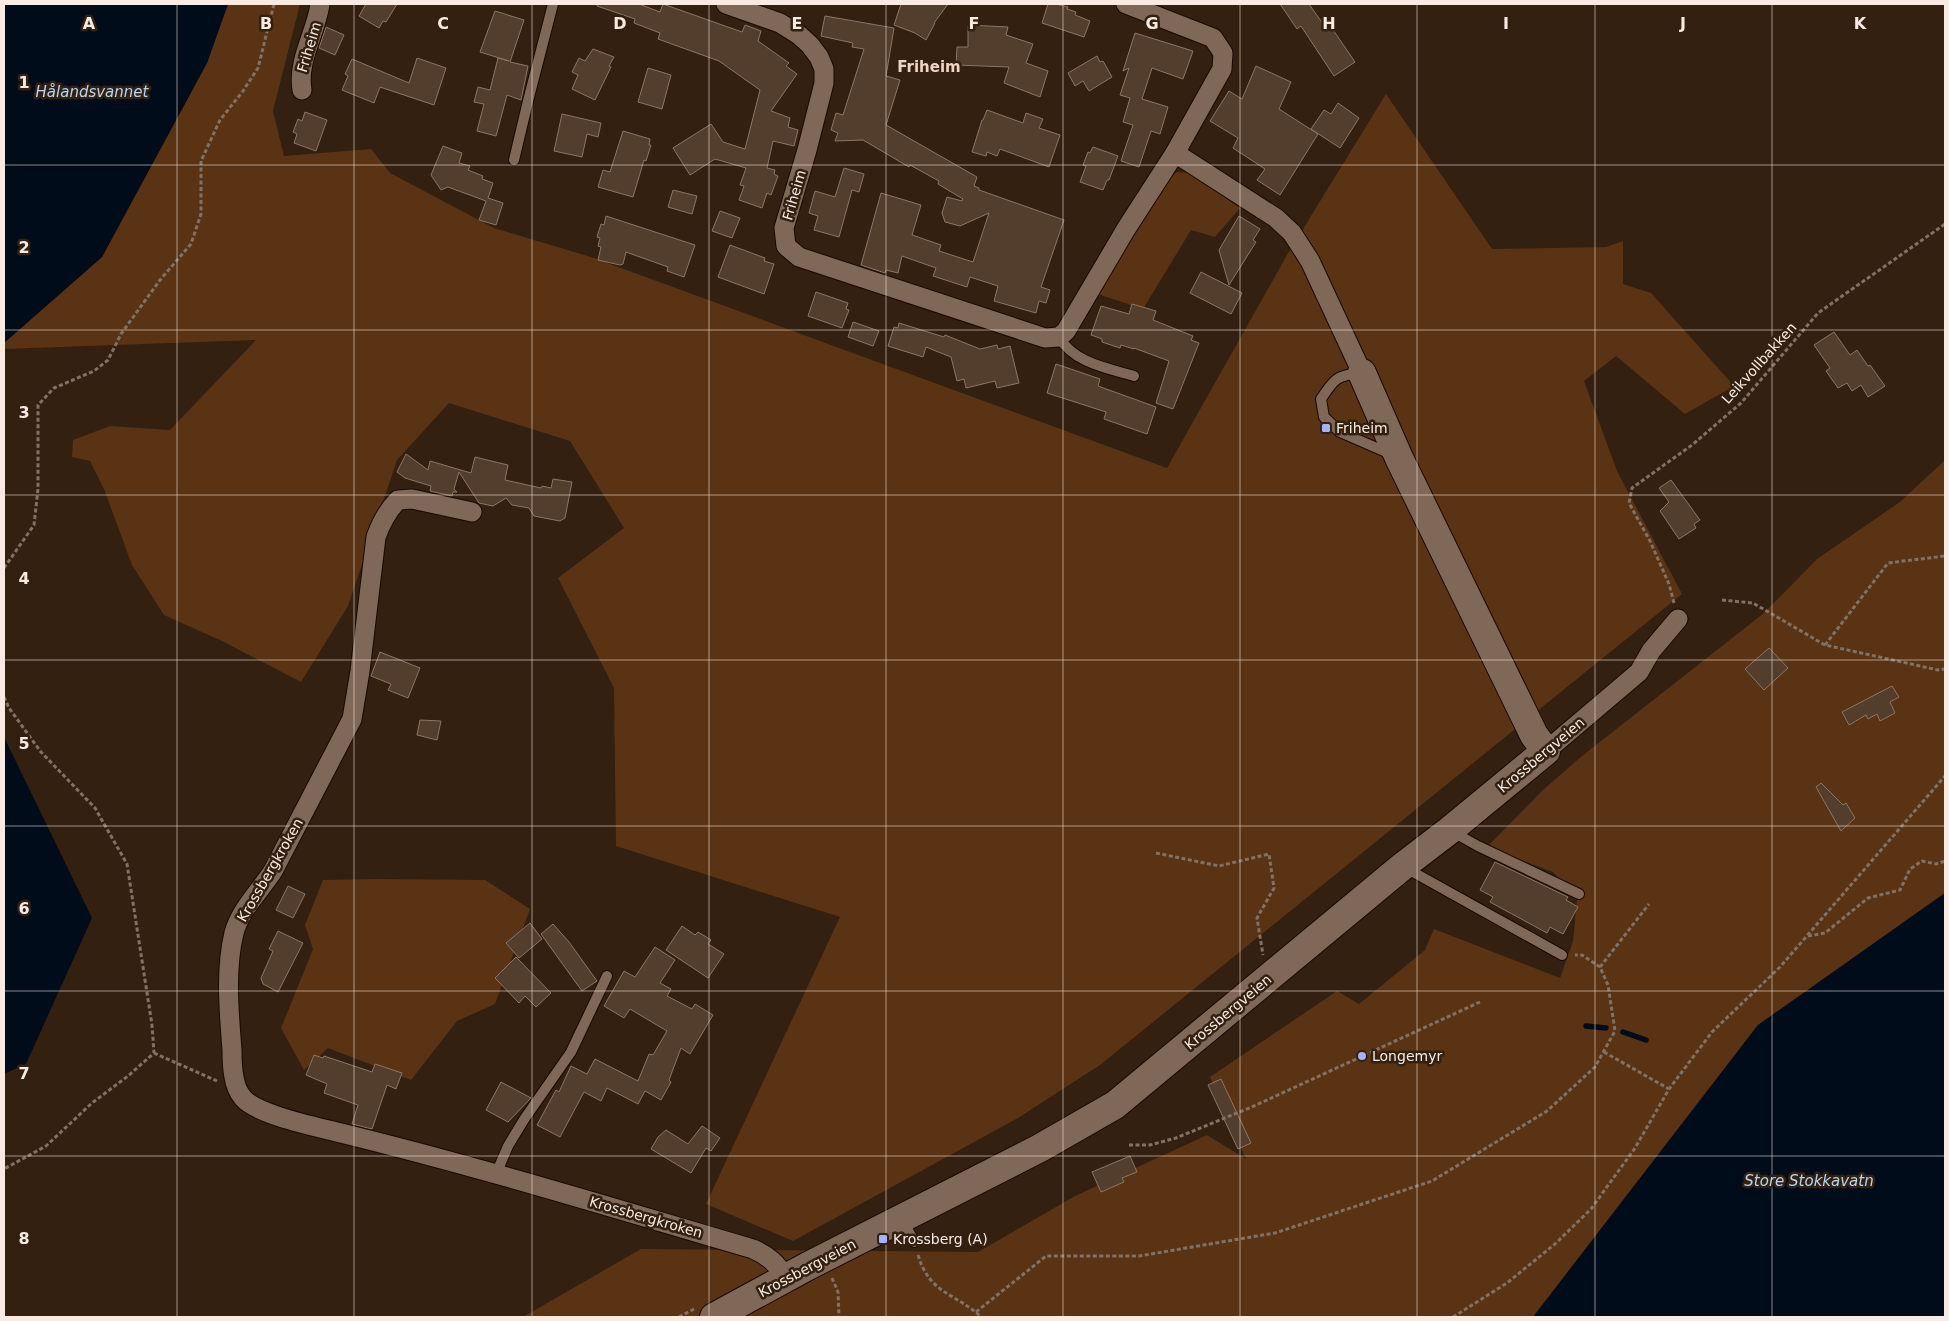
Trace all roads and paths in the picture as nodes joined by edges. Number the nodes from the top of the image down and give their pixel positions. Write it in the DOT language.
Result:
graph roads {
  1 [pos="274,4"];
  2 [pos="320,4"];
  3 [pos="553,4"];
  4 [pos="726,4"];
  5 [pos="1126,4"];
  6 [pos="302,90"];
  7 [pos="1175,152"];
  8 [pos="514,160"];
  9 [pos="1945,224"];
  10 [pos="1059,337"];
  11 [pos="1362,373"];
  12 [pos="1134,376"];
  13 [pos="1399,458"];
  14 [pos="472,512"];
  15 [pos="1945,556"];
  16 [pos="4,568"];
  17 [pos="1722,600"];
  18 [pos="1678,619"];
  19 [pos="1824,645"];
  20 [pos="1945,670"];
  21 [pos="4,697"];
  22 [pos="1546,751"];
  23 [pos="1945,776"];
  24 [pos="1450,830"];
  25 [pos="1156,854"];
  26 [pos="1945,861"];
  27 [pos="1403,866"];
  28 [pos="1579,894"];
  29 [pos="1648,904"];
  30 [pos="1807,936"];
  31 [pos="1271,951"];
  32 [pos="1562,955"];
  33 [pos="1600,967"];
  34 [pos="606,976"];
  35 [pos="1480,1002"];
  36 [pos="1604,1052"];
  37 [pos="154,1053"];
  38 [pos="237,1088"];
  39 [pos="1669,1089"];
  40 [pos="1129,1145"];
  41 [pos="4,1169"];
  42 [pos="496,1174"];
  43 [pos="908,1230"];
  44 [pos="829,1273"];
  45 [pos="786,1278"];
  46 [pos="976,1312"];
  47 [pos="705,1313"];
  48 [pos="678,1317"];
  49 [pos="838,1317"];
  50 [pos="981,1317"];
  51 [pos="1453,1317"];
  1 -- 16 [label="path"];
  2 -- 6 [label="street, Friheim"];
  3 -- 8 [label="lane"];
  4 -- 10 [label="street, Friheim"];
  5 -- 7 [label="street"];
  7 -- 10 [label="street"];
  7 -- 11 [label="street"];
  9 -- 18 [label="path, Leikvollbakken"];
  10 -- 12 [label="lane"];
  11 -- 13 [label="street"];
  11 -- 13 [label="lane"];
  13 -- 22 [label="street"];
  14 -- 38 [label="street, Krossbergkroken"];
  15 -- 19 [label="path"];
  17 -- 19 [label="path"];
  18 -- 22 [label="street, Krossbergveien"];
  19 -- 20 [label="path"];
  21 -- 37 [label="path"];
  22 -- 24 [label="street, Krossbergveien"];
  23 -- 30 [label="path"];
  24 -- 27 [label="street, Krossbergveien"];
  24 -- 28 [label="lane"];
  25 -- 31 [label="path"];
  26 -- 30 [label="path"];
  27 -- 32 [label="lane"];
  27 -- 43 [label="street, Krossbergveien"];
  29 -- 33 [label="path"];
  30 -- 39 [label="path"];
  32 -- 33 [label="path"];
  33 -- 36 [label="path"];
  34 -- 42 [label="lane"];
  35 -- 40 [label="path"];
  36 -- 39 [label="path"];
  36 -- 46 [label="path"];
  37 -- 38 [label="path"];
  37 -- 41 [label="path"];
  38 -- 42 [label="street, Krossbergkroken"];
  39 -- 51 [label="path"];
  42 -- 45 [label="street, Krossbergkroken"];
  43 -- 45 [label="street, Krossbergveien"];
  43 -- 46 [label="path"];
  44 -- 49 [label="path"];
  45 -- 47 [label="street, Krossbergveien"];
  46 -- 50 [label="path"];
  47 -- 48 [label="path"];
}
